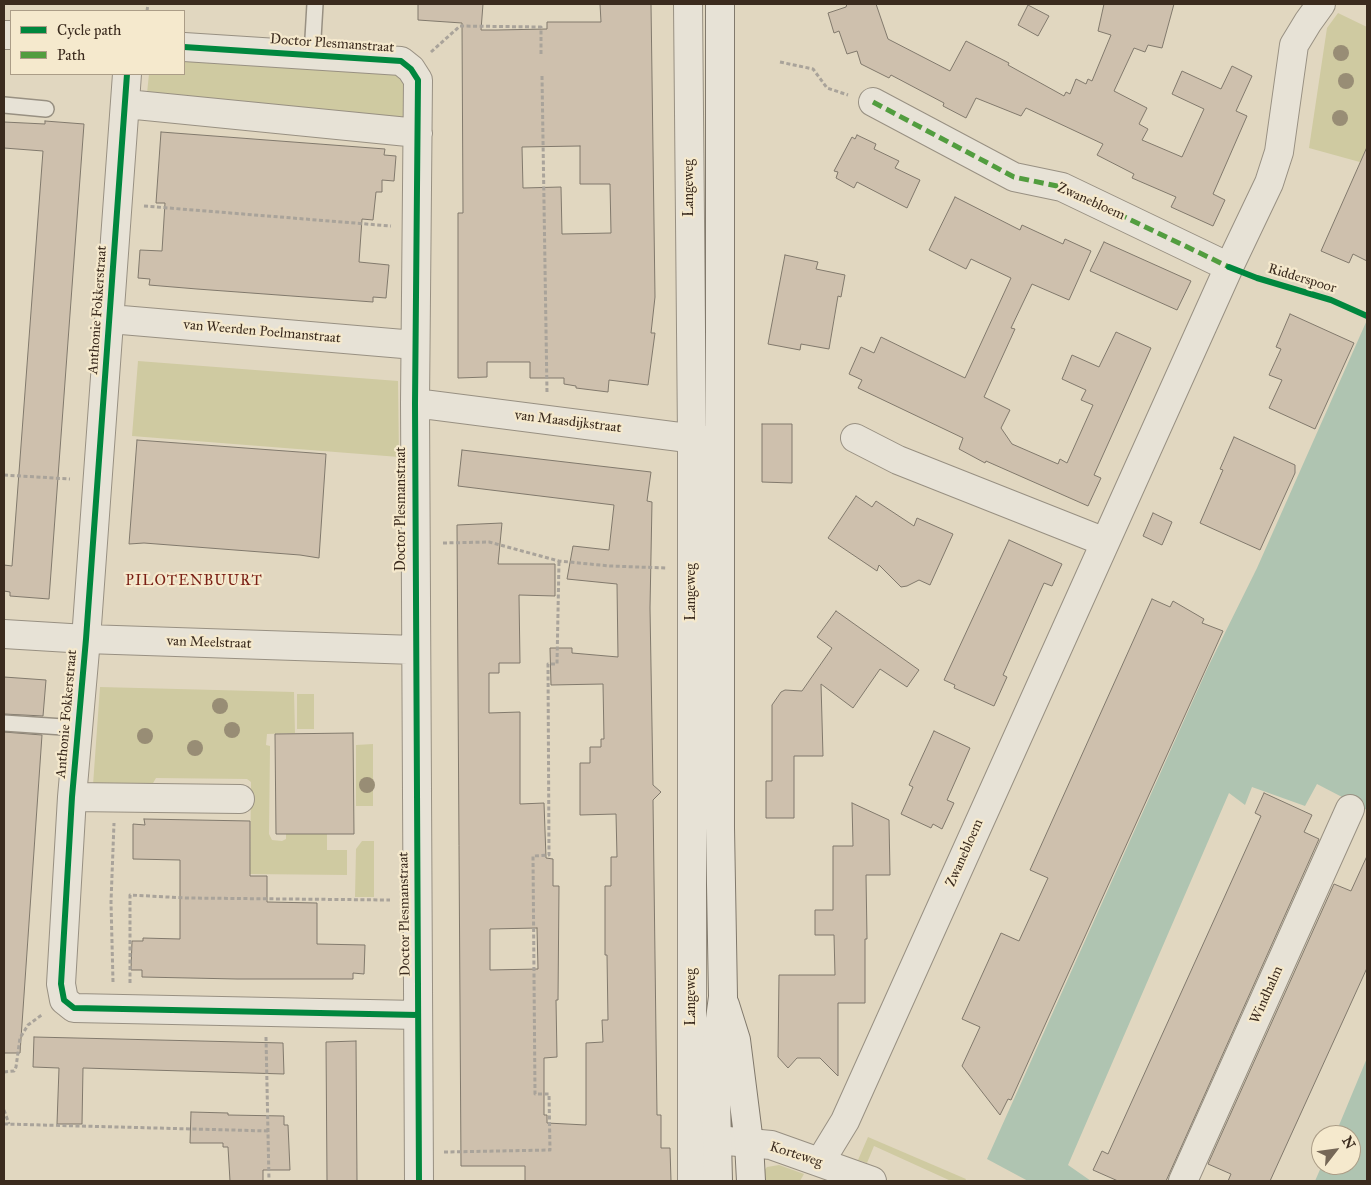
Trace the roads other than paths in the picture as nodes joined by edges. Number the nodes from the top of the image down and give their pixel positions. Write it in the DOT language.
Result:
graph roads {
  1 [pos="315,4"];
  2 [pos="688,4"];
  3 [pos="720,4"];
  4 [pos="1321,4"];
  5 [pos="185,47"];
  6 [pos="312,55"];
  7 [pos="127,75"];
  8 [pos="873,102"];
  9 [pos="126,104"];
  10 [pos="4,105"];
  11 [pos="46,109"];
  12 [pos="418,133"];
  13 [pos="1229,266"];
  14 [pos="110,319"];
  15 [pos="415,345"];
  16 [pos="414,402"];
  17 [pos="692,438"];
  18 [pos="855,438"];
  19 [pos="720,443"];
  20 [pos="1105,542"];
  21 [pos="4,634"];
  22 [pos="86,639"];
  23 [pos="415,650"];
  24 [pos="4,723"];
  25 [pos="78,728"];
  26 [pos="72,797"];
  27 [pos="240,799"];
  28 [pos="1350,809"];
  29 [pos="723,997"];
  30 [pos="418,1015"];
  31 [pos="717,1140"];
  32 [pos="749,1143"];
  33 [pos="820,1162"];
  34 [pos="419,1181"];
  35 [pos="692,1181"];
  36 [pos="718,1181"];
  37 [pos="751,1181"];
  38 [pos="872,1181"];
  39 [pos="1183,1181"];
  1 -- 6 [label="lane"];
  2 -- 17 [label="street, Langeweg"];
  3 -- 19 [label="street, Langeweg"];
  4 -- 13 [label="street, Zwanebloem"];
  5 -- 6 [label="street, Doctor Plesmanstraat"];
  6 -- 12 [label="street, Doctor Plesmanstraat"];
  7 -- 9 [label="street, Anthonie Fokkerstraat"];
  8 -- 13 [label="street, Zwanebloem"];
  9 -- 12 [label="street"];
  9 -- 14 [label="street, Anthonie Fokkerstraat"];
  10 -- 11 [label="lane"];
  12 -- 15 [label="street, Doctor Plesmanstraat"];
  13 -- 20 [label="street, Zwanebloem"];
  14 -- 15 [label="street, van Weerden Poelmanstraat"];
  14 -- 22 [label="street, Anthonie Fokkerstraat"];
  15 -- 16 [label="street, Doctor Plesmanstraat"];
  16 -- 17 [label="street, van Maasdijkstraat"];
  16 -- 23 [label="street, Doctor Plesmanstraat"];
  17 -- 19 [label="street, van Maasdijkstraat"];
  17 -- 35 [label="street, Langeweg"];
  18 -- 20 [label="street"];
  19 -- 29 [label="street, Langeweg"];
  20 -- 33 [label="street, Zwanebloem"];
  21 -- 22 [label="street, van Meelstraat"];
  22 -- 23 [label="street, van Meelstraat"];
  22 -- 25 [label="street, Anthonie Fokkerstraat"];
  23 -- 30 [label="street, Doctor Plesmanstraat"];
  24 -- 25 [label="lane"];
  25 -- 26 [label="street, Anthonie Fokkerstraat"];
  26 -- 27 [label="street, Anthonie Fokkerstraat"];
  26 -- 30 [label="street, Anthonie Fokkerstraat"];
  28 -- 39 [label="street, Windhalm"];
  29 -- 31 [label="street, Langeweg"];
  29 -- 32 [label="street, Langeweg"];
  30 -- 34 [label="street, Doctor Plesmanstraat"];
  31 -- 32 [label="street, Korteweg"];
  31 -- 36 [label="street, Langeweg"];
  32 -- 33 [label="street, Korteweg"];
  32 -- 37 [label="street, Langeweg"];
  33 -- 38 [label="street, Korteweg"];
}
